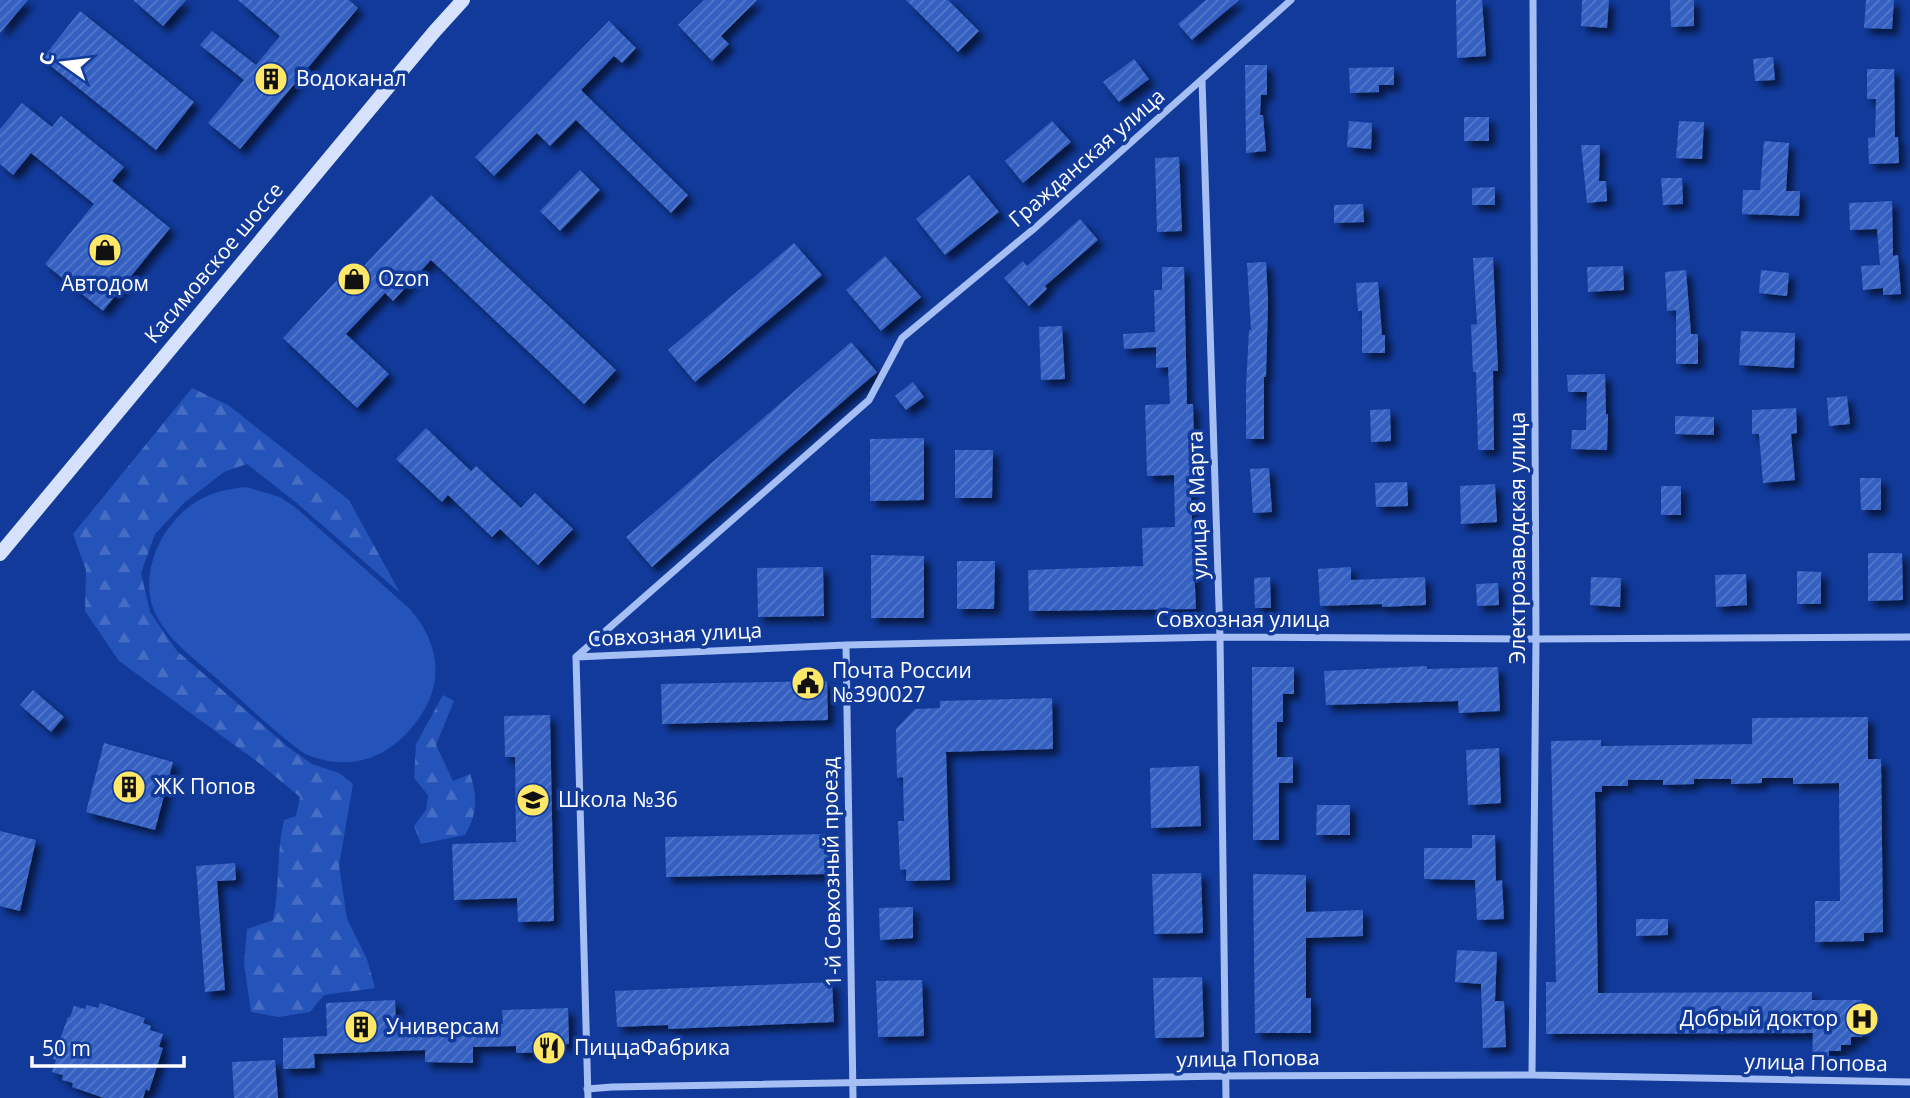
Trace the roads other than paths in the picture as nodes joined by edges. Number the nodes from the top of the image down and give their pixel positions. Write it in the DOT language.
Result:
graph roads {
  1 [pos="463,0"];
  2 [pos="1291,0"];
  3 [pos="1533,0"];
  4 [pos="1202,79"];
  5 [pos="0,554"];
  6 [pos="1220,637"];
  7 [pos="1910,637"];
  8 [pos="1536,639"];
  9 [pos="846,645"];
  10 [pos="576,657"];
  11 [pos="1532,1075"];
  12 [pos="1225,1076"];
  13 [pos="1910,1082"];
  14 [pos="853,1084"];
  15 [pos="587,1089"];
  16 [pos="588,1098"];
  17 [pos="853,1098"];
  18 [pos="1226,1098"];
  1 -- 5 [label="main road, Касимовское шоссе"];
  2 -- 4 [label="street, Гражданская улица"];
  3 -- 8 [label="street, Электрозаводская улица"];
  4 -- 6 [label="street, улица 8 Марта"];
  4 -- 10 [label="street, Гражданская улица"];
  6 -- 8 [label="street, Совхозная улица"];
  6 -- 9 [label="street, Совхозная улица"];
  6 -- 12 [label="street, улица 8 Марта"];
  7 -- 8 [label="street, Совхозная улица"];
  8 -- 11 [label="street, Электрозаводская улица"];
  9 -- 10 [label="street, Совхозная улица"];
  9 -- 14 [label="street, 1-й Совхозный проезд"];
  10 -- 15 [label="street"];
  11 -- 12 [label="street, улица Попова"];
  11 -- 13 [label="street, улица Попова"];
  12 -- 14 [label="street, улица Попова"];
  12 -- 18 [label="street, улица 8 Марта"];
  14 -- 15 [label="street, улица Попова"];
  14 -- 17 [label="street, 1-й Совхозный проезд"];
  15 -- 16 [label="street"];
}
